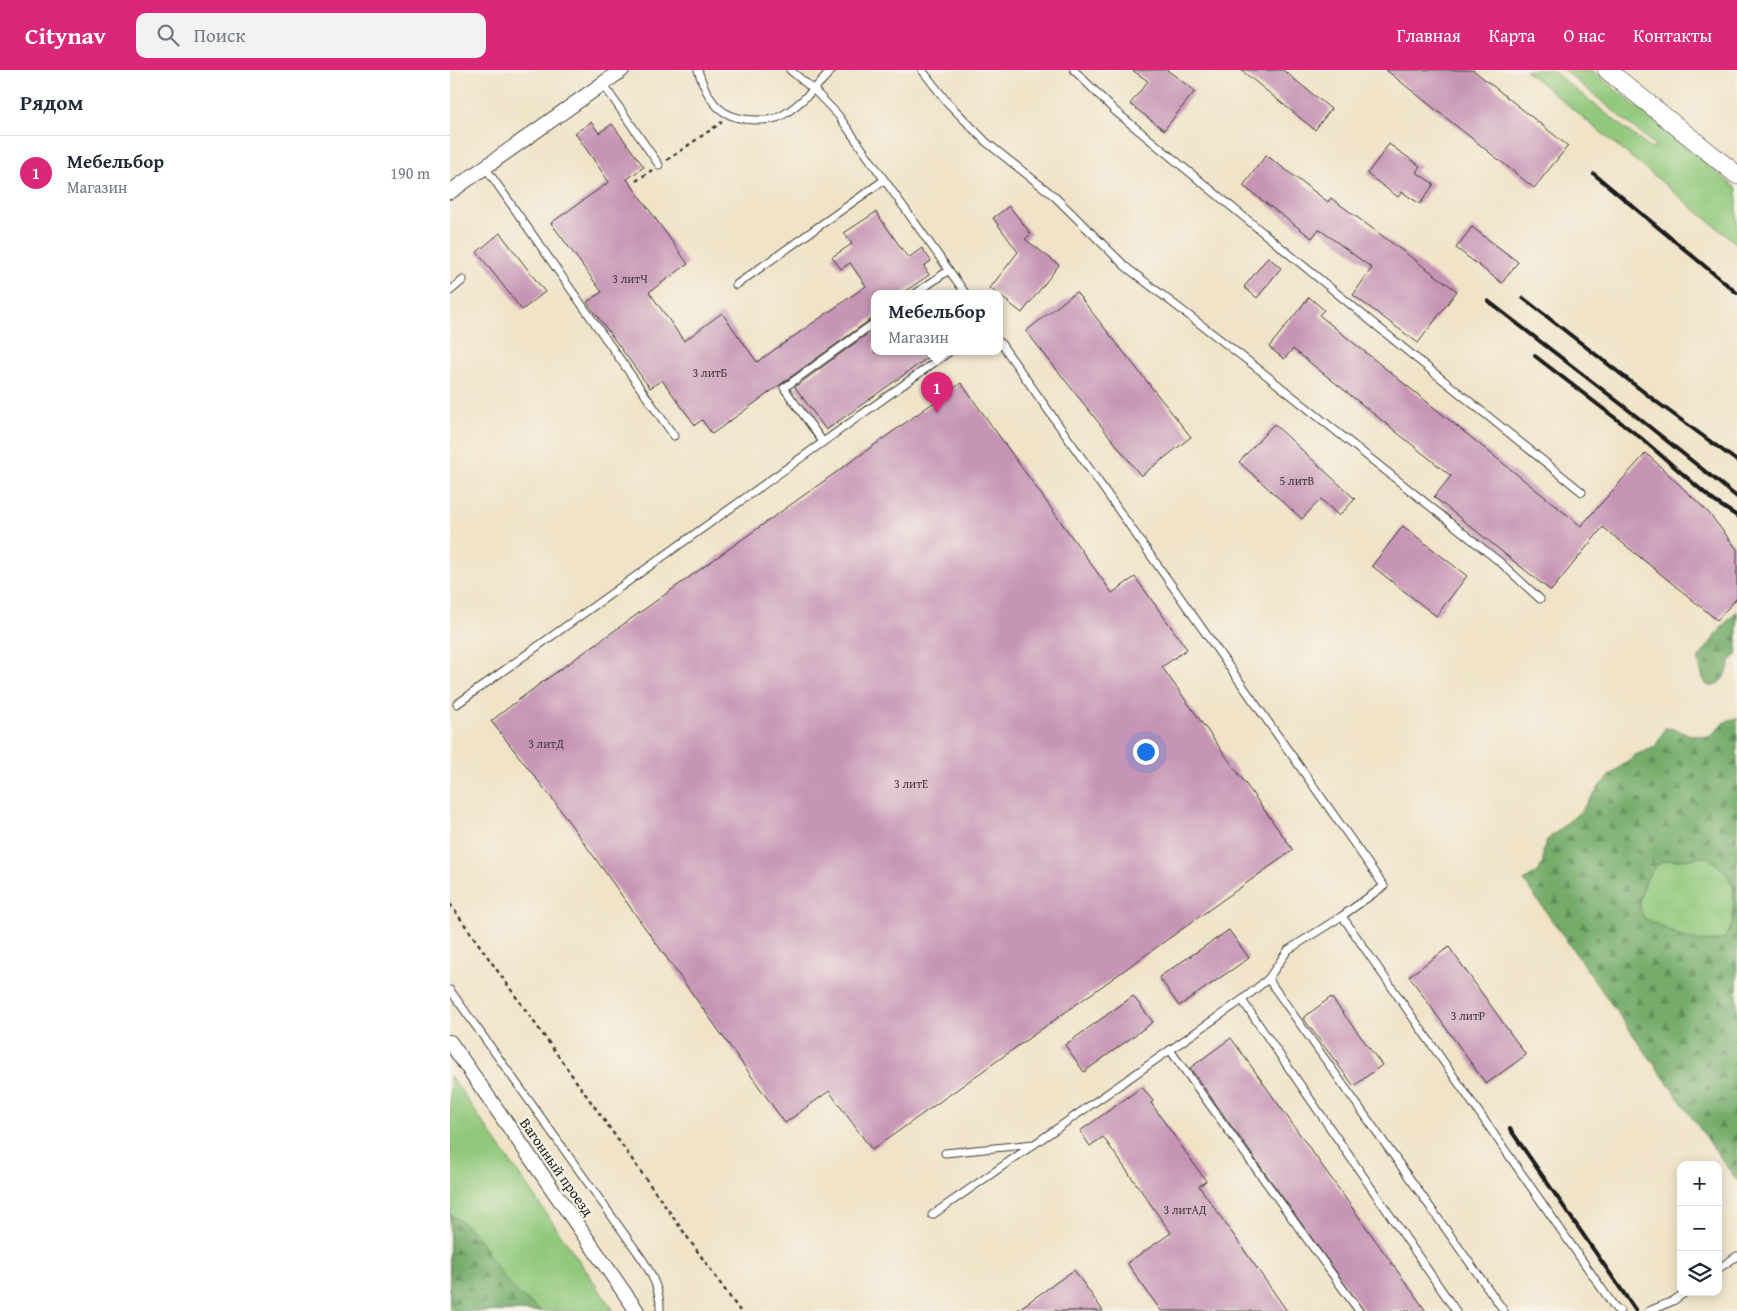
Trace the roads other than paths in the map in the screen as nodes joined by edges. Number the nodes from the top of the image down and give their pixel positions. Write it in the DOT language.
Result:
graph roads {
  1 [pos="622,70"];
  2 [pos="698,70"];
  3 [pos="790,70"];
  4 [pos="832,70"];
  5 [pos="922,70"];
  6 [pos="1074,70"];
  7 [pos="1607,70"];
  8 [pos="603,84"];
  9 [pos="814,90"];
  10 [pos="659,166"];
  11 [pos="485,167"];
  12 [pos="1737,175"];
  13 [pos="884,180"];
  14 [pos="450,192"];
  15 [pos="949,270"];
  16 [pos="463,280"];
  17 [pos="736,285"];
  18 [pos="450,290"];
  19 [pos="921,290"];
  20 [pos="963,290"];
  21 [pos="871,326"];
  22 [pos="1003,346"];
  23 [pos="945,355"];
  24 [pos="674,436"];
  25 [pos="823,442"];
  26 [pos="1582,492"];
  27 [pos="1540,598"];
  28 [pos="457,704"];
  29 [pos="1342,916"];
  30 [pos="1268,979"];
  31 [pos="450,990"];
  32 [pos="1242,1000"];
  33 [pos="450,1042"];
  34 [pos="1170,1050"];
  35 [pos="1035,1144"];
  36 [pos="945,1152"];
  37 [pos="932,1215"];
  38 [pos="1737,1256"];
  39 [pos="1722,1266"];
  40 [pos="1681,1296"];
  41 [pos="637,1311"];
  42 [pos="660,1311"];
  43 [pos="1359,1311"];
  44 [pos="1456,1311"];
  45 [pos="1504,1311"];
  46 [pos="1620,1311"];
  47 [pos="1649,1311"];
  1 -- 8 [label="street"];
  2 -- 9 [label="lane"];
  3 -- 9 [label="lane"];
  4 -- 9 [label="lane"];
  5 -- 27 [label="lane"];
  6 -- 26 [label="lane"];
  7 -- 12 [label="street"];
  8 -- 10 [label="lane"];
  8 -- 11 [label="street"];
  9 -- 13 [label="lane"];
  11 -- 14 [label="street"];
  11 -- 24 [label="lane"];
  13 -- 15 [label="lane"];
  13 -- 17 [label="lane"];
  15 -- 19 [label="lane"];
  15 -- 20 [label="lane"];
  16 -- 18 [label="lane"];
  21 -- 25 [label="lane"];
  22 -- 29 [label="lane"];
  23 -- 25 [label="lane"];
  25 -- 28 [label="lane"];
  29 -- 30 [label="lane"];
  29 -- 46 [label="lane"];
  30 -- 32 [label="lane"];
  30 -- 45 [label="lane"];
  31 -- 42 [label="lane"];
  32 -- 34 [label="lane"];
  32 -- 44 [label="lane"];
  33 -- 41 [label="street, Вагонный проезд"];
  34 -- 35 [label="lane"];
  34 -- 43 [label="lane"];
  35 -- 36 [label="lane"];
  35 -- 37 [label="lane"];
  38 -- 39 [label="lane"];
  40 -- 47 [label="lane"];
}
